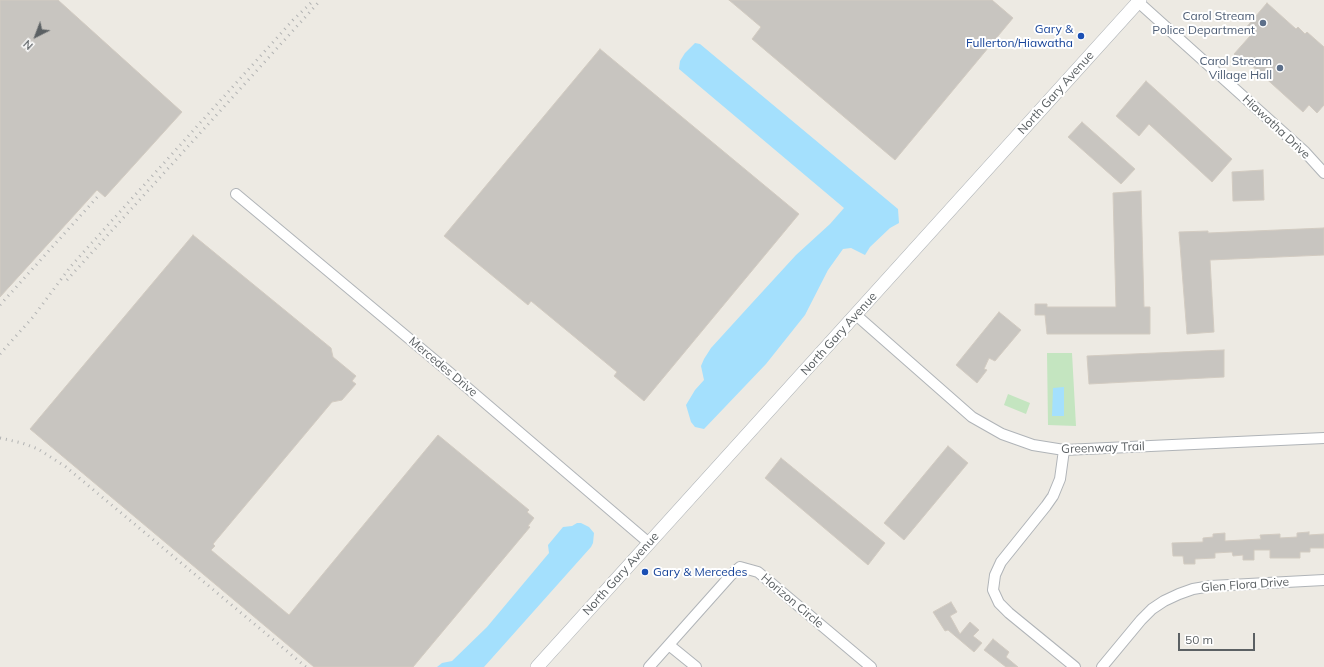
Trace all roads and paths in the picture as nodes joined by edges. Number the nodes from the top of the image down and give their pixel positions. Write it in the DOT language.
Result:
graph roads {
  1 [pos="1138,1"];
  2 [pos="1324,173"];
  3 [pos="236,194"];
  4 [pos="856,315"];
  5 [pos="1324,438"];
  6 [pos="1064,450"];
  7 [pos="649,543"];
  8 [pos="1324,580"];
  9 [pos="669,644"];
  10 [pos="537,667"];
  11 [pos="648,667"];
  12 [pos="696,667"];
  13 [pos="872,667"];
  14 [pos="1075,667"];
  15 [pos="1102,667"];
  1 -- 2 [label="street, Hiawatha Drive"];
  1 -- 4 [label="street, North Gary Avenue"];
  3 -- 7 [label="street, Mercedes Drive"];
  4 -- 6 [label="street, Greenway Trail"];
  4 -- 7 [label="street, North Gary Avenue"];
  5 -- 6 [label="street, Greenway Trail"];
  6 -- 14 [label="street"];
  7 -- 10 [label="street, North Gary Avenue"];
  8 -- 15 [label="street, Glen Flora Drive"];
  9 -- 11 [label="street, Horizon Circle"];
  9 -- 12 [label="street"];
  9 -- 13 [label="street, Horizon Circle"];
}
